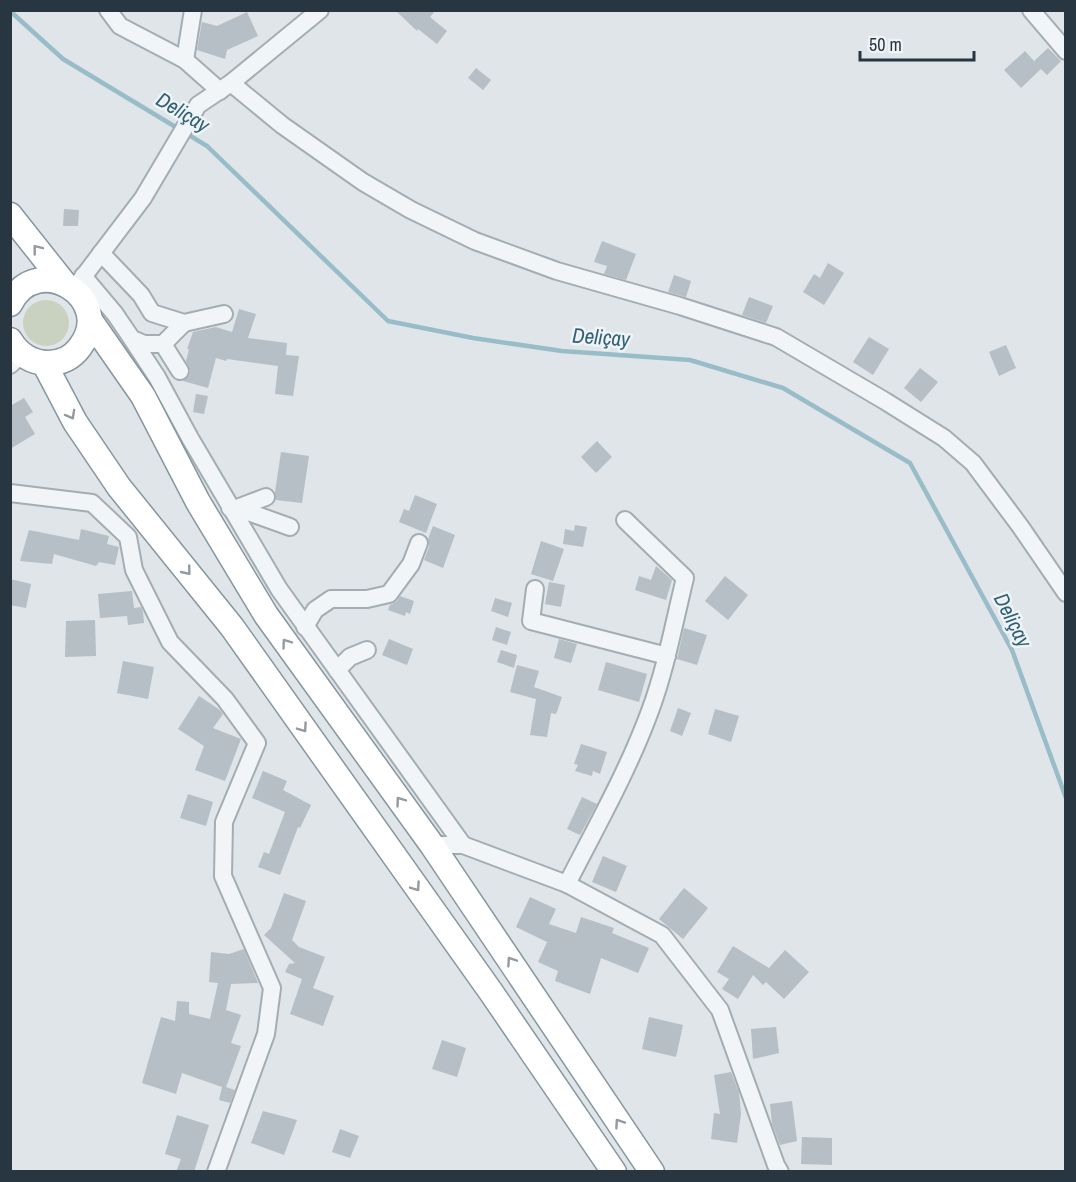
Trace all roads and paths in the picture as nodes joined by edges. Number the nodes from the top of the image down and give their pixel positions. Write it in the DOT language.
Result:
graph roads {
  1 [pos="108,10"];
  2 [pos="193,10"];
  3 [pos="320,10"];
  4 [pos="1031,10"];
  5 [pos="1065,51"];
  6 [pos="185,60"];
  7 [pos="226,87"];
  8 [pos="10,215"];
  9 [pos="101,253"];
  10 [pos="74,283"];
  11 [pos="10,304"];
  12 [pos="224,314"];
  13 [pos="90,320"];
  14 [pos="184,323"];
  15 [pos="132,339"];
  16 [pos="163,344"];
  17 [pos="22,356"];
  18 [pos="180,371"];
  19 [pos="10,493"];
  20 [pos="266,497"];
  21 [pos="234,508"];
  22 [pos="625,520"];
  23 [pos="290,527"];
  24 [pos="419,543"];
  25 [pos="535,589"];
  26 [pos="1065,593"];
  27 [pos="305,627"];
  28 [pos="367,650"];
  29 [pos="667,656"];
  30 [pos="337,670"];
  31 [pos="432,845"];
  32 [pos="463,845"];
  33 [pos="567,884"];
  34 [pos="216,1172"];
  35 [pos="614,1172"];
  36 [pos="652,1172"];
  37 [pos="780,1172"];
  1 -- 6 [label="street"];
  2 -- 6 [label="street"];
  3 -- 7 [label="street"];
  4 -- 5 [label="street"];
  6 -- 7 [label="street"];
  7 -- 9 [label="street"];
  7 -- 26 [label="street"];
  10 -- 8 [label="highway, one-way"];
  9 -- 10 [label="street"];
  9 -- 14 [label="street"];
  10 -- 11 [label="highway"];
  10 -- 13 [label="highway"];
  10 -- 15 [label="street"];
  12 -- 14 [label="street"];
  13 -- 17 [label="highway"];
  31 -- 13 [label="highway, one-way"];
  14 -- 16 [label="street"];
  15 -- 16 [label="street"];
  15 -- 21 [label="street"];
  16 -- 18 [label="street"];
  17 -- 35 [label="highway, one-way"];
  19 -- 34 [label="street"];
  20 -- 21 [label="street"];
  21 -- 23 [label="street"];
  21 -- 27 [label="street"];
  22 -- 29 [label="street"];
  24 -- 27 [label="street"];
  25 -- 29 [label="street"];
  27 -- 30 [label="street"];
  28 -- 30 [label="street"];
  29 -- 33 [label="street"];
  30 -- 32 [label="street"];
  31 -- 32 [label="street"];
  36 -- 31 [label="highway, one-way"];
  32 -- 33 [label="street"];
  33 -- 37 [label="street"];
}
